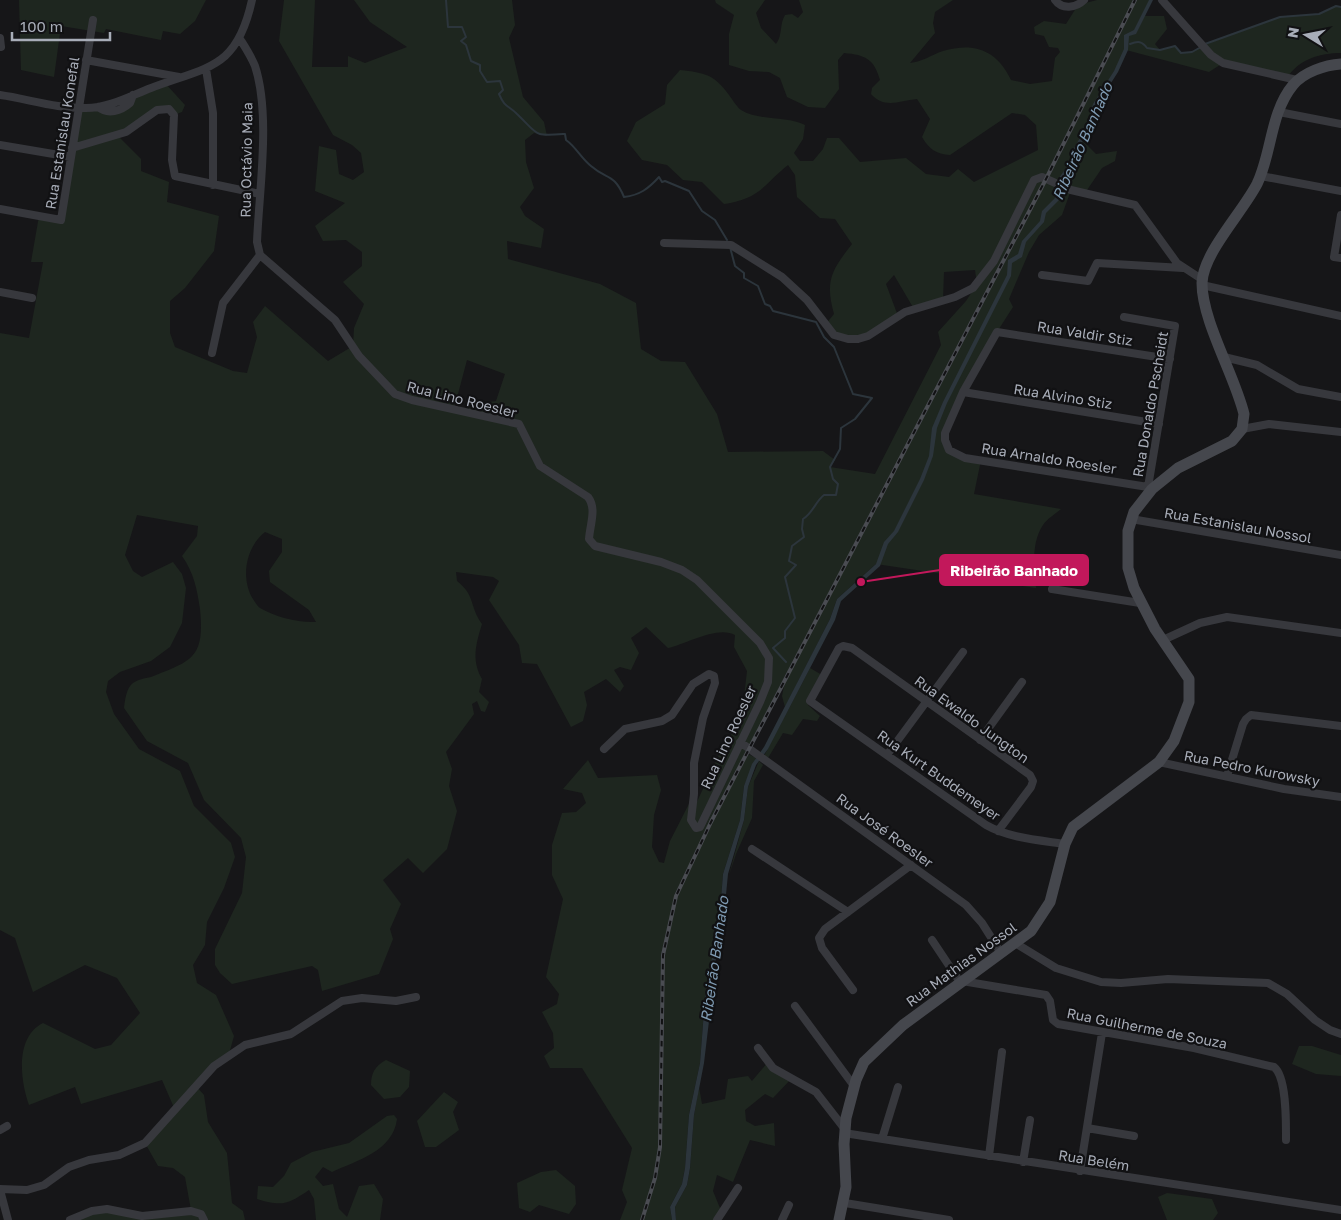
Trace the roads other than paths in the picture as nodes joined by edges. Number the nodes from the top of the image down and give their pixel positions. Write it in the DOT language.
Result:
graph roads {
  1 [pos="252,0"];
  2 [pos="1054,0"];
  3 [pos="1084,0"];
  4 [pos="1162,0"];
  5 [pos="93,20"];
  6 [pos="0,38"];
  7 [pos="240,39"];
  8 [pos="1,47"];
  9 [pos="86,60"];
  10 [pos="1341,64"];
  11 [pos="206,69"];
  12 [pos="151,72"];
  13 [pos="181,78"];
  14 [pos="1297,80"];
  15 [pos="151,88"];
  16 [pos="0,95"];
  17 [pos="78,108"];
  18 [pos="1279,112"];
  19 [pos="1341,124"];
  20 [pos="0,145"];
  21 [pos="71,152"];
  22 [pos="1261,176"];
  23 [pos="213,185"];
  24 [pos="1341,191"];
  25 [pos="260,194"];
  26 [pos="0,209"];
  27 [pos="1341,215"];
  28 [pos="664,243"];
  29 [pos="260,255"];
  30 [pos="1337,258"];
  31 [pos="1184,268"];
  32 [pos="1042,275"];
  33 [pos="1202,283"];
  34 [pos="0,292"];
  35 [pos="32,298"];
  36 [pos="1341,316"];
  37 [pos="1124,317"];
  38 [pos="212,353"];
  39 [pos="1224,357"];
  40 [pos="1170,359"];
  41 [pos="963,392"];
  42 [pos="1341,397"];
  43 [pos="1159,424"];
  44 [pos="1242,429"];
  45 [pos="1341,432"];
  46 [pos="1150,488"];
  47 [pos="1131,519"];
  48 [pos="1341,555"];
  49 [pos="1052,589"];
  50 [pos="1140,603"];
  51 [pos="1341,632"];
  52 [pos="1163,640"];
  53 [pos="843,646"];
  54 [pos="963,652"];
  55 [pos="1022,682"];
  56 [pos="926,701"];
  57 [pos="1341,726"];
  58 [pos="980,740"];
  59 [pos="740,742"];
  60 [pos="604,749"];
  61 [pos="887,755"];
  62 [pos="1159,762"];
  63 [pos="1227,776"];
  64 [pos="1341,797"];
  65 [pos="998,831"];
  66 [pos="1065,844"];
  67 [pos="752,849"];
  68 [pos="911,865"];
  69 [pos="848,912"];
  70 [pos="932,940"];
  71 [pos="1014,944"];
  72 [pos="1001,953"];
  73 [pos="961,982"];
  74 [pos="853,990"];
  75 [pos="416,997"];
  76 [pos="795,1006"];
  77 [pos="1102,1033"];
  78 [pos="1341,1034"];
  79 [pos="758,1048"];
  80 [pos="1002,1052"];
  81 [pos="854,1086"];
  82 [pos="898,1087"];
  83 [pos="1030,1120"];
  84 [pos="1087,1128"];
  85 [pos="844,1130"];
  86 [pos="1134,1136"];
  87 [pos="882,1140"];
  88 [pos="1286,1140"];
  89 [pos="989,1156"];
  90 [pos="1023,1162"];
  91 [pos="1080,1171"];
  92 [pos="738,1188"];
  93 [pos="0,1189"];
  94 [pos="844,1203"];
  95 [pos="789,1205"];
  96 [pos="1341,1210"];
  97 [pos="8,1220"];
  98 [pos="70,1220"];
  99 [pos="204,1220"];
  100 [pos="717,1220"];
  101 [pos="782,1220"];
  102 [pos="839,1220"];
  103 [pos="949,1220"];
  1 -- 7 [label="street"];
  2 -- 3 [label="street"];
  4 -- 14 [label="street"];
  5 -- 9 [label="street, Rua Estanislau Konefal"];
  6 -- 8 [label="street"];
  7 -- 11 [label="street"];
  7 -- 25 [label="street, Rua Octávio Maia"];
  9 -- 12 [label="street"];
  9 -- 17 [label="street, Rua Estanislau Konefal"];
  10 -- 14 [label="street"];
  11 -- 13 [label="street"];
  11 -- 23 [label="street"];
  12 -- 13 [label="street"];
  12 -- 15 [label="street"];
  13 -- 15 [label="street"];
  14 -- 18 [label="street"];
  15 -- 17 [label="street"];
  16 -- 17 [label="street"];
  17 -- 21 [label="street, Rua Estanislau Konefal"];
  18 -- 19 [label="street"];
  18 -- 22 [label="street"];
  20 -- 21 [label="street"];
  21 -- 23 [label="street"];
  21 -- 26 [label="street, Rua Estanislau Konefal"];
  22 -- 24 [label="street"];
  22 -- 33 [label="street"];
  23 -- 25 [label="street"];
  25 -- 29 [label="street, Rua Octávio Maia"];
  27 -- 30 [label="street"];
  28 -- 31 [label="street"];
  29 -- 38 [label="street"];
  29 -- 59 [label="street, Rua Lino Roesler"];
  31 -- 32 [label="street"];
  31 -- 33 [label="street"];
  33 -- 36 [label="street"];
  33 -- 39 [label="street"];
  34 -- 35 [label="street"];
  37 -- 40 [label="street, Rua Donaldo Pscheidt"];
  39 -- 42 [label="street"];
  39 -- 44 [label="street"];
  40 -- 41 [label="street, Rua Valdir Stiz"];
  40 -- 43 [label="street, Rua Donaldo Pscheidt"];
  41 -- 43 [label="street, Rua Alvino Stiz"];
  41 -- 46 [label="street, Rua Arnaldo Roesler"];
  43 -- 46 [label="street, Rua Donaldo Pscheidt"];
  44 -- 45 [label="street"];
  44 -- 46 [label="street, Rua Mathias Nossol"];
  46 -- 47 [label="street, Rua Mathias Nossol"];
  47 -- 48 [label="street, Rua Estanislau Nossol"];
  47 -- 50 [label="street, Rua Mathias Nossol"];
  49 -- 50 [label="street"];
  50 -- 52 [label="street, Rua Mathias Nossol"];
  51 -- 52 [label="street"];
  52 -- 62 [label="street, Rua Mathias Nossol"];
  53 -- 56 [label="street, Rua Ewaldo Jungton"];
  53 -- 61 [label="street, Rua Kurt Buddemeyer"];
  54 -- 56 [label="street"];
  55 -- 58 [label="street"];
  56 -- 58 [label="street, Rua Ewaldo Jungton"];
  56 -- 61 [label="street"];
  57 -- 63 [label="street"];
  58 -- 65 [label="street, Rua Ewaldo Jungton"];
  59 -- 60 [label="street, Rua Lino Roesler"];
  59 -- 68 [label="street, Rua José Roesler"];
  61 -- 65 [label="street, Rua Kurt Buddemeyer"];
  62 -- 63 [label="street, Rua Pedro Kurowsky"];
  62 -- 66 [label="street, Rua Mathias Nossol"];
  63 -- 64 [label="street, Rua Pedro Kurowsky"];
  65 -- 66 [label="street, Rua Kurt Buddemeyer"];
  66 -- 71 [label="street, Rua Mathias Nossol"];
  67 -- 69 [label="street"];
  68 -- 69 [label="street"];
  68 -- 72 [label="street, Rua José Roesler"];
  69 -- 74 [label="street"];
  70 -- 73 [label="street"];
  71 -- 72 [label="street, Rua Mathias Nossol"];
  71 -- 78 [label="street"];
  72 -- 73 [label="street, Rua Mathias Nossol"];
  73 -- 77 [label="street, Rua Guilherme de Souza"];
  73 -- 81 [label="street, Rua Mathias Nossol"];
  75 -- 93 [label="street"];
  76 -- 81 [label="street"];
  77 -- 84 [label="street"];
  77 -- 88 [label="street, Rua Guilherme de Souza"];
  79 -- 85 [label="street"];
  80 -- 89 [label="street"];
  81 -- 85 [label="street, Rua Mathias Nossol"];
  82 -- 87 [label="street"];
  83 -- 90 [label="street"];
  84 -- 86 [label="street"];
  84 -- 91 [label="street"];
  85 -- 87 [label="street, Rua Belém"];
  85 -- 94 [label="street, Rua Mathias Nossol"];
  87 -- 89 [label="street, Rua Belém"];
  89 -- 90 [label="street, Rua Belém"];
  90 -- 91 [label="street, Rua Belém"];
  91 -- 96 [label="street, Rua Belém"];
  92 -- 100 [label="street"];
  93 -- 97 [label="street"];
  94 -- 102 [label="street, Rua Mathias Nossol"];
  94 -- 103 [label="street"];
  95 -- 101 [label="street"];
  98 -- 99 [label="street"];
}
